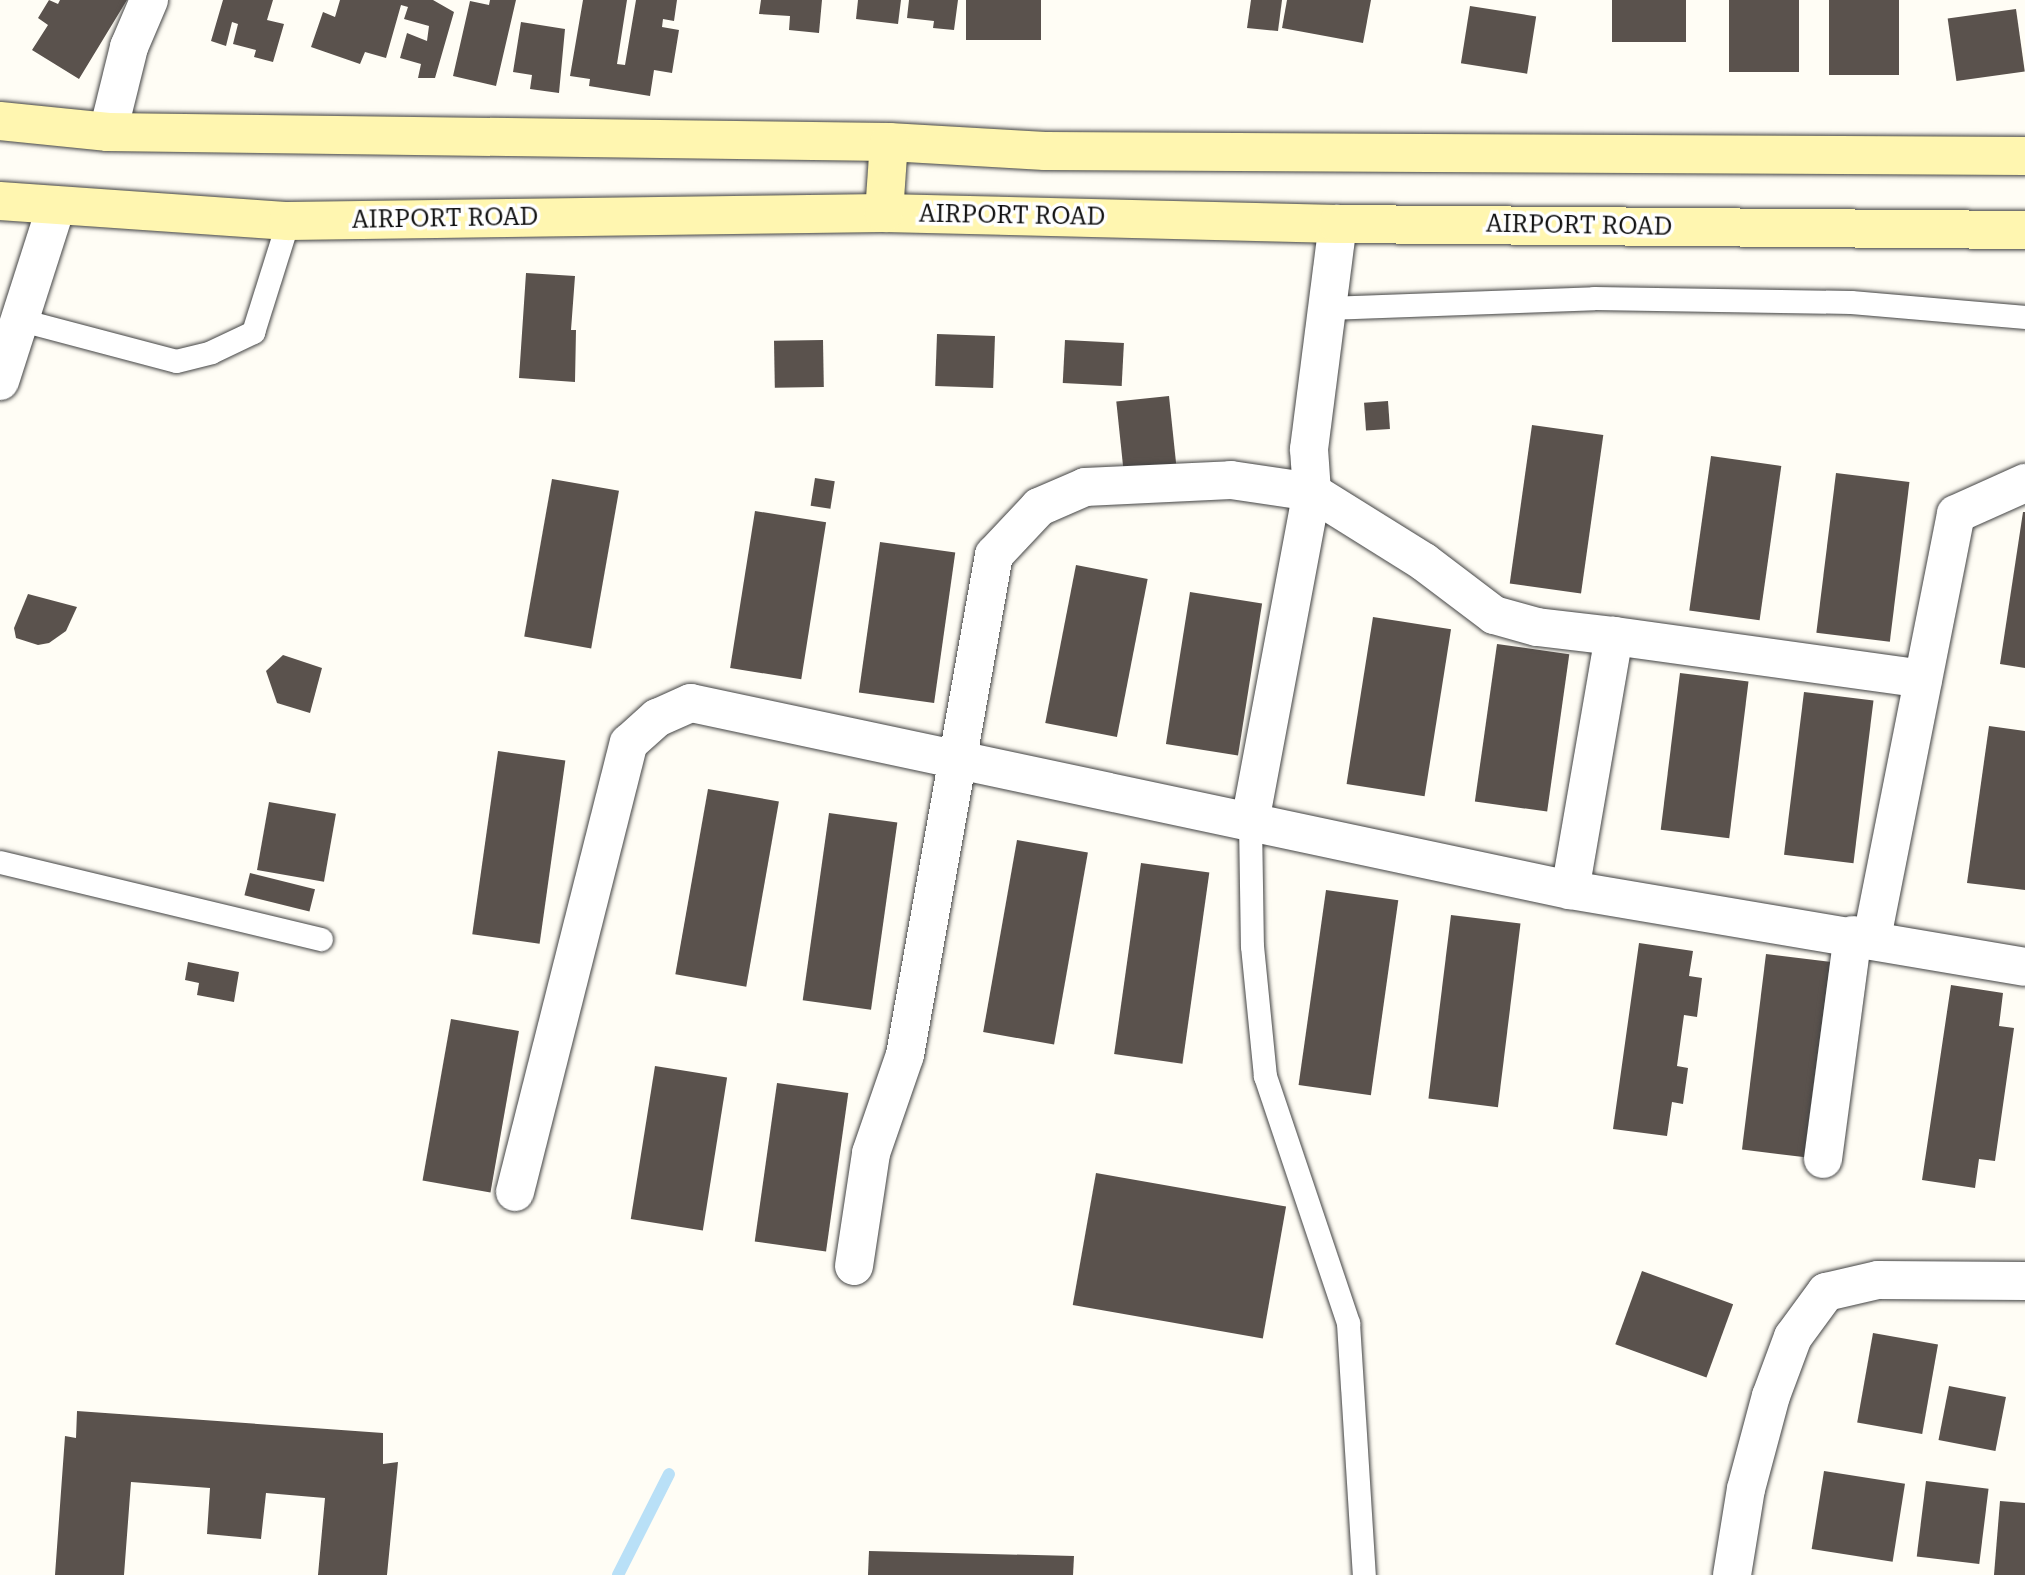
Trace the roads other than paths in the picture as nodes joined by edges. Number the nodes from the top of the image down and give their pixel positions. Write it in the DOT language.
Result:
graph roads {
  1 [pos="149,0"];
  2 [pos="0,121"];
  3 [pos="108,132"];
  4 [pos="889,142"];
  5 [pos="2025,156"];
  6 [pos="0,201"];
  7 [pos="56,207"];
  8 [pos="884,213"];
  9 [pos="288,221"];
  10 [pos="1338,224"];
  11 [pos="2025,230"];
  12 [pos="1327,308"];
  13 [pos="2025,317"];
  14 [pos="21,320"];
  15 [pos="0,381"];
  16 [pos="2025,483"];
  17 [pos="1312,492"];
  18 [pos="1614,636"];
  19 [pos="1923,679"];
  20 [pos="956,762"];
  21 [pos="1250,822"];
  22 [pos="0,862"];
  23 [pos="1570,890"];
  24 [pos="1863,936"];
  25 [pos="321,939"];
  26 [pos="2025,967"];
  27 [pos="1823,1159"];
  28 [pos="515,1192"];
  29 [pos="854,1266"];
  30 [pos="2025,1281"];
  31 [pos="1364,1575"];
  32 [pos="1732,1575"];
  1 -- 3 [label="street"];
  2 -- 3 [label="main road"];
  3 -- 4 [label="main road"];
  4 -- 5 [label="main road"];
  4 -- 8 [label="main road"];
  6 -- 7 [label="main road, AIRPORT ROAD"];
  7 -- 9 [label="main road, AIRPORT ROAD"];
  7 -- 14 [label="street"];
  8 -- 9 [label="main road, AIRPORT ROAD"];
  8 -- 10 [label="main road, AIRPORT ROAD"];
  9 -- 14 [label="lane"];
  10 -- 11 [label="main road, AIRPORT ROAD"];
  10 -- 12 [label="street"];
  12 -- 13 [label="lane"];
  12 -- 17 [label="street"];
  14 -- 15 [label="street"];
  16 -- 19 [label="street"];
  17 -- 18 [label="street"];
  17 -- 20 [label="street"];
  17 -- 21 [label="street"];
  18 -- 19 [label="street"];
  18 -- 23 [label="street"];
  19 -- 24 [label="street"];
  20 -- 21 [label="street"];
  20 -- 28 [label="street"];
  20 -- 29 [label="street"];
  21 -- 23 [label="street"];
  21 -- 31 [label="lane"];
  22 -- 25 [label="lane"];
  23 -- 24 [label="street"];
  24 -- 26 [label="street"];
  24 -- 27 [label="street"];
  30 -- 32 [label="street"];
}
